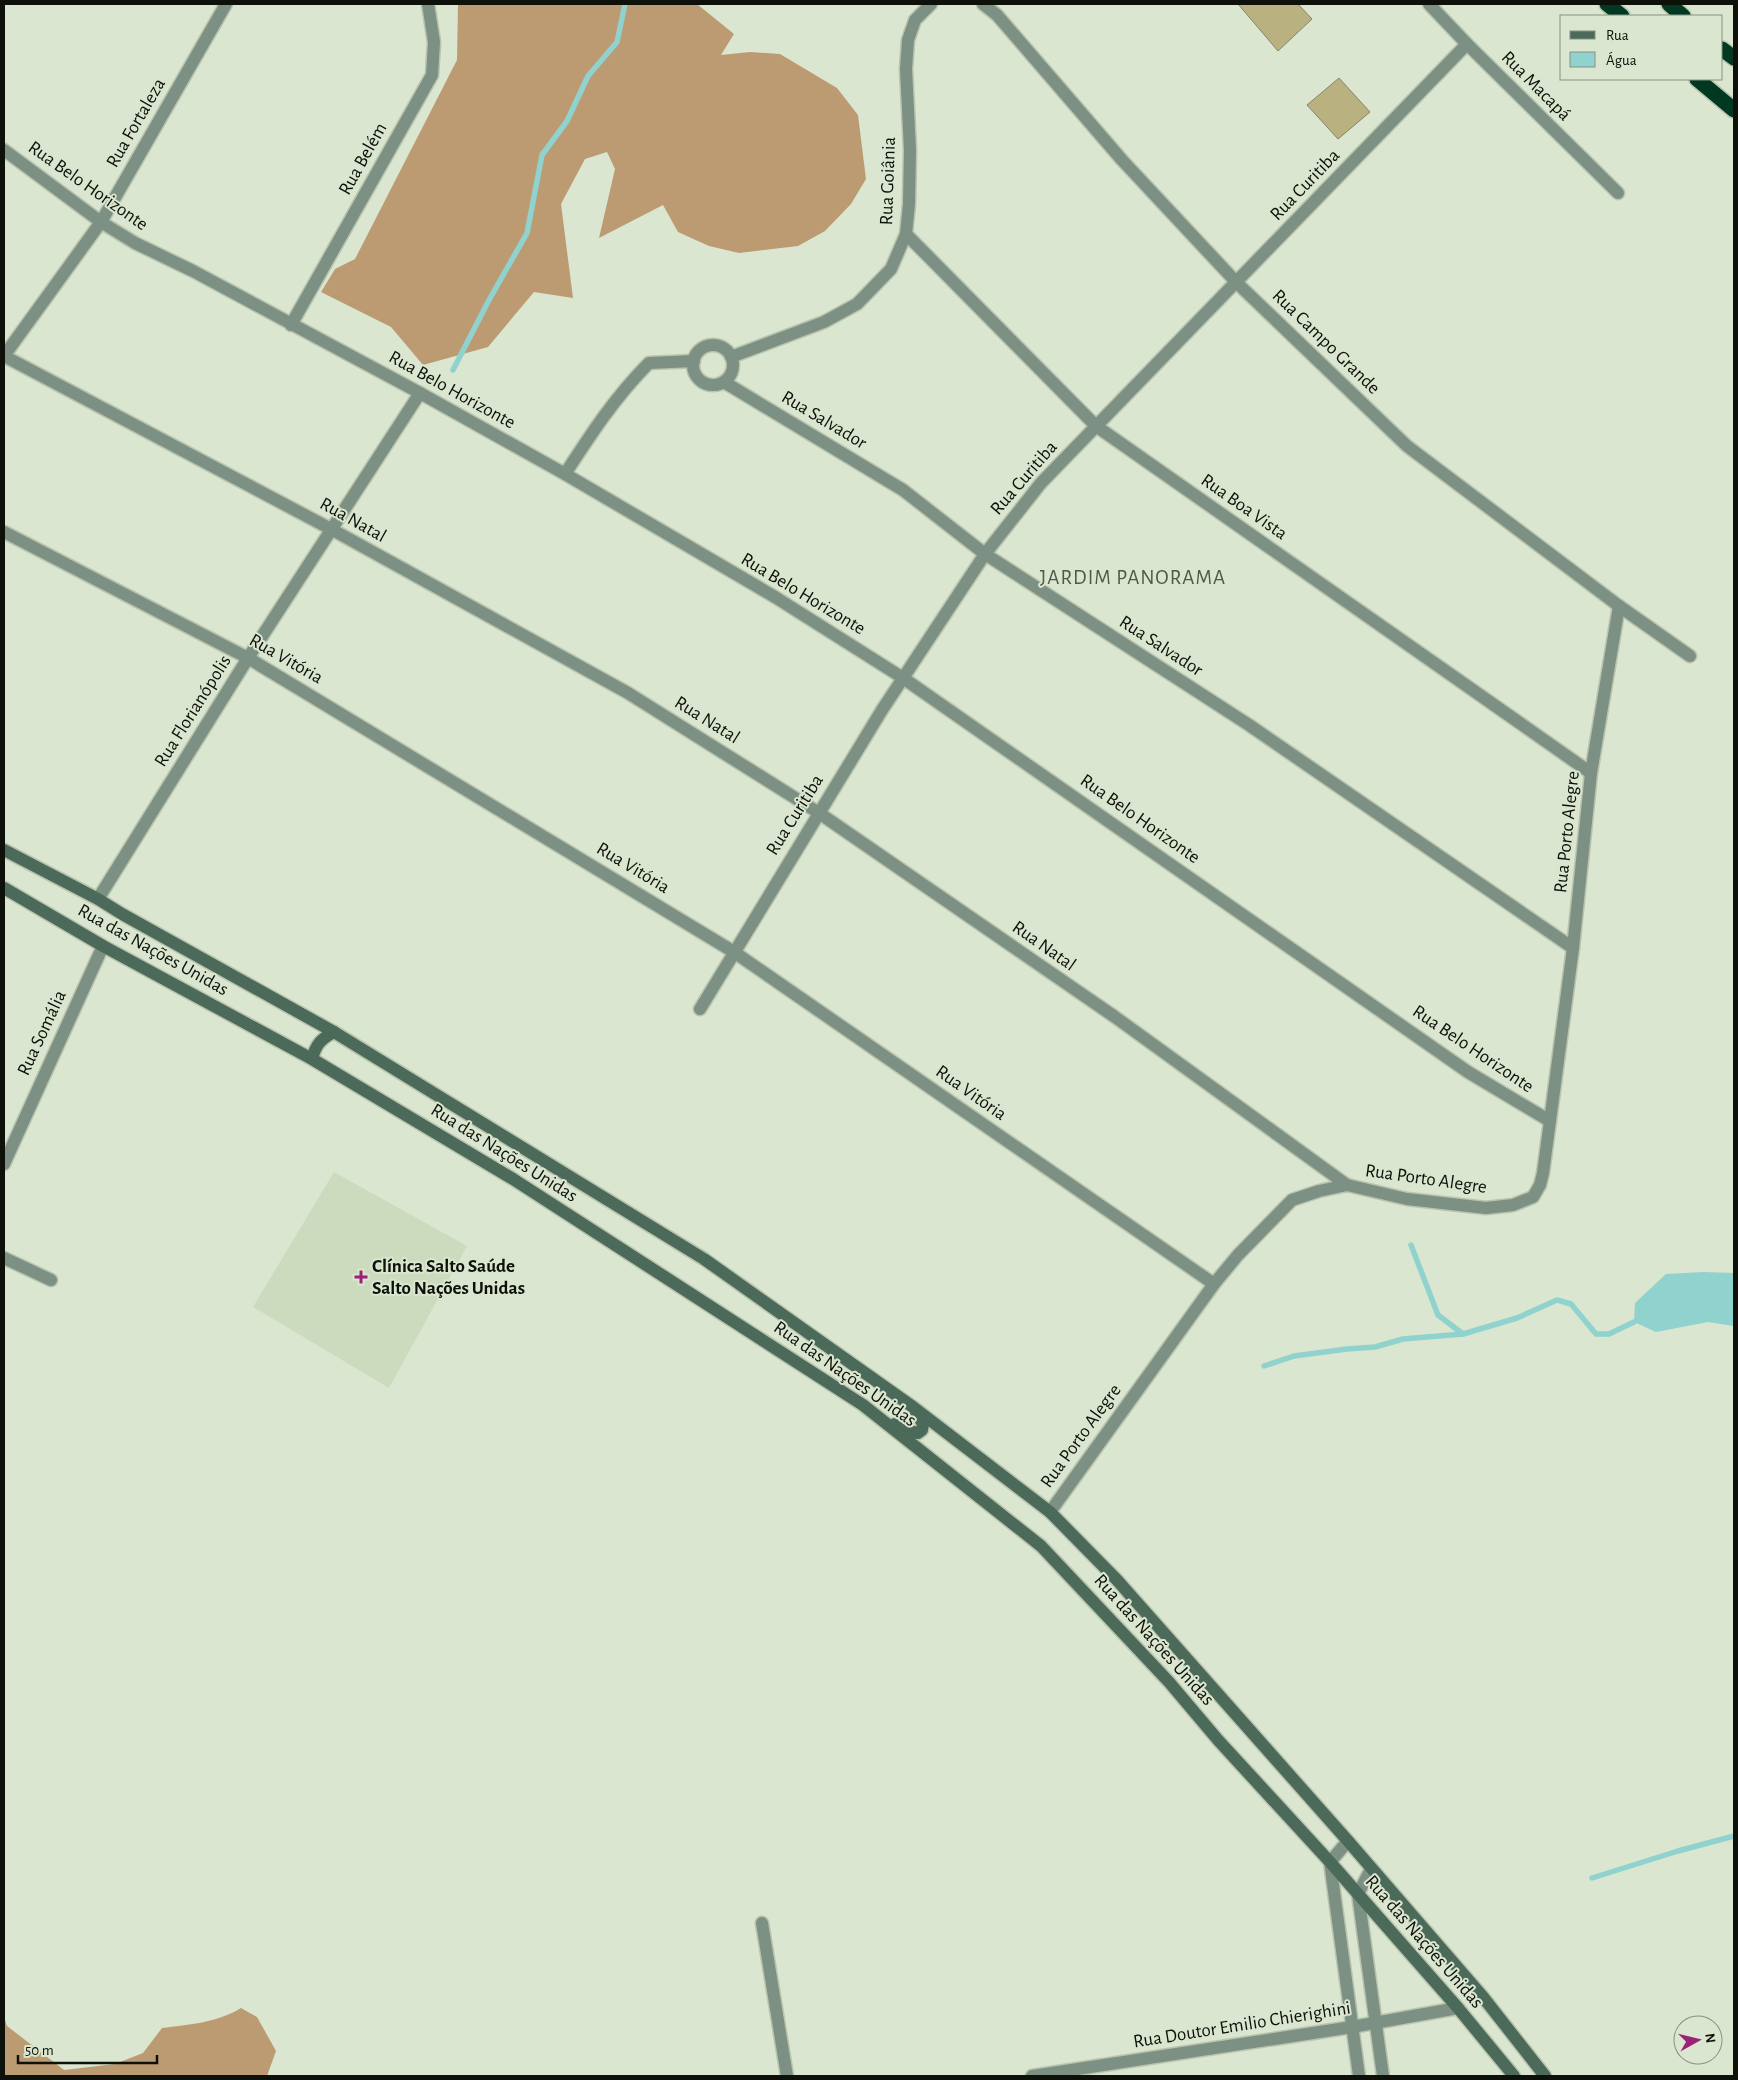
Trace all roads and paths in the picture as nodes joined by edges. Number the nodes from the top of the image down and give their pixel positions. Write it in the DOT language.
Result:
graph roads {
  1 [pos="226,4"];
  2 [pos="428,4"];
  3 [pos="931,4"];
  4 [pos="983,4"];
  5 [pos="1430,4"];
  6 [pos="1607,4"];
  7 [pos="1669,4"];
  8 [pos="1621,15"];
  9 [pos="1682,15"];
  10 [pos="1467,44"];
  11 [pos="1723,50"];
  12 [pos="1734,58"];
  13 [pos="1698,80"];
  14 [pos="1734,110"];
  15 [pos="4,150"];
  16 [pos="1618,193"];
  17 [pos="101,222"];
  18 [pos="906,234"];
  19 [pos="1237,283"];
  20 [pos="291,325"];
  21 [pos="4,356"];
  22 [pos="731,357"];
  23 [pos="694,361"];
  24 [pos="724,382"];
  25 [pos="420,393"];
  26 [pos="1096,426"];
  27 [pos="565,474"];
  28 [pos="331,529"];
  29 [pos="4,532"];
  30 [pos="985,554"];
  31 [pos="1619,606"];
  32 [pos="1690,656"];
  33 [pos="248,658"];
  34 [pos="904,678"];
  35 [pos="1591,773"];
  36 [pos="819,813"];
  37 [pos="4,850"];
  38 [pos="4,888"];
  39 [pos="98,899"];
  40 [pos="103,946"];
  41 [pos="1573,948"];
  42 [pos="734,952"];
  43 [pos="700,1008"];
  44 [pos="334,1032"];
  45 [pos="312,1059"];
  46 [pos="1550,1121"];
  47 [pos="4,1164"];
  48 [pos="1347,1185"];
  49 [pos="4,1258"];
  50 [pos="51,1280"];
  51 [pos="1214,1284"];
  52 [pos="863,1405"];
  53 [pos="913,1407"];
  54 [pos="1050,1512"];
  55 [pos="1348,1841"];
  56 [pos="1330,1862"];
  57 [pos="1371,1869"];
  58 [pos="1358,1894"];
  59 [pos="762,1923"];
  60 [pos="1458,2008"];
  61 [pos="1374,2022"];
  62 [pos="1352,2027"];
  63 [pos="787,2076"];
  64 [pos="1032,2076"];
  65 [pos="1359,2076"];
  66 [pos="1383,2076"];
  67 [pos="1514,2076"];
  68 [pos="1545,2076"];
  1 -- 17 [label="street, Rua Fortaleza"];
  2 -- 20 [label="street, Rua Belém"];
  3 -- 18 [label="street, Rua Goiânia"];
  4 -- 19 [label="street, Rua Campo Grande"];
  5 -- 10 [label="street, Rua Macapá"];
  6 -- 8 [label="highway"];
  7 -- 9 [label="highway"];
  10 -- 16 [label="street, Rua Macapá"];
  10 -- 19 [label="street, Rua Curitiba"];
  11 -- 12 [label="highway"];
  13 -- 14 [label="highway"];
  15 -- 17 [label="street, Rua Belo Horizonte"];
  17 -- 20 [label="street, Rua Belo Horizonte"];
  17 -- 21 [label="street, Rua Fortaleza"];
  18 -- 22 [label="street, Rua Goiânia"];
  18 -- 26 [label="street, Rua Boa Vista"];
  19 -- 26 [label="street, Rua Curitiba"];
  19 -- 31 [label="street, Rua Campo Grande"];
  20 -- 25 [label="street, Rua Belo Horizonte"];
  21 -- 28 [label="street, Rua Natal"];
  22 -- 23 [label="street"];
  22 -- 24 [label="street"];
  23 -- 24 [label="street"];
  23 -- 27 [label="street"];
  24 -- 30 [label="street, Rua Salvador"];
  25 -- 27 [label="street, Rua Belo Horizonte"];
  25 -- 28 [label="street, Rua Florianópolis"];
  26 -- 30 [label="street, Rua Curitiba"];
  26 -- 35 [label="street, Rua Boa Vista"];
  27 -- 34 [label="street, Rua Belo Horizonte"];
  28 -- 33 [label="street, Rua Florianópolis"];
  28 -- 36 [label="street, Rua Natal"];
  29 -- 33 [label="street, Rua Vitória"];
  30 -- 34 [label="street, Rua Curitiba"];
  30 -- 41 [label="street, Rua Salvador"];
  31 -- 32 [label="street, Rua Campo Grande"];
  31 -- 35 [label="street, Rua Porto Alegre"];
  33 -- 39 [label="street, Rua Florianópolis"];
  33 -- 42 [label="street, Rua Vitória"];
  34 -- 36 [label="street, Rua Curitiba"];
  34 -- 46 [label="street, Rua Belo Horizonte"];
  35 -- 41 [label="street, Rua Porto Alegre"];
  36 -- 42 [label="street, Rua Curitiba"];
  36 -- 48 [label="street, Rua Natal"];
  37 -- 39 [label="main road, Rua das Nações Unidas"];
  38 -- 40 [label="main road, Rua das Nações Unidas"];
  39 -- 44 [label="main road, Rua das Nações Unidas"];
  40 -- 45 [label="main road, Rua das Nações Unidas"];
  40 -- 47 [label="street, Rua Somália"];
  41 -- 46 [label="street, Rua Porto Alegre"];
  42 -- 43 [label="street, Rua Curitiba"];
  42 -- 51 [label="street, Rua Vitória"];
  44 -- 45 [label="main road"];
  44 -- 53 [label="main road, Rua das Nações Unidas"];
  45 -- 52 [label="main road, Rua das Nações Unidas"];
  46 -- 48 [label="street, Rua Porto Alegre"];
  48 -- 51 [label="street, Rua Porto Alegre"];
  49 -- 50 [label="street"];
  51 -- 54 [label="street, Rua Porto Alegre"];
  52 -- 53 [label="main road"];
  52 -- 56 [label="main road, Rua das Nações Unidas"];
  53 -- 54 [label="main road, Rua das Nações Unidas"];
  54 -- 55 [label="main road, Rua das Nações Unidas"];
  55 -- 56 [label="street"];
  55 -- 57 [label="main road, Rua das Nações Unidas"];
  56 -- 58 [label="main road, Rua das Nações Unidas"];
  56 -- 62 [label="street"];
  57 -- 58 [label="street"];
  57 -- 68 [label="main road, Rua das Nações Unidas"];
  58 -- 60 [label="main road, Rua das Nações Unidas"];
  58 -- 61 [label="street"];
  59 -- 63 [label="street"];
  60 -- 61 [label="street, Rua Doutor Emilio Chierighini"];
  60 -- 67 [label="main road, Rua das Nações Unidas"];
  61 -- 62 [label="street, Rua Doutor Emilio Chierighini"];
  61 -- 66 [label="street"];
  62 -- 64 [label="street, Rua Doutor Emilio Chierighini"];
  62 -- 65 [label="street"];
}
